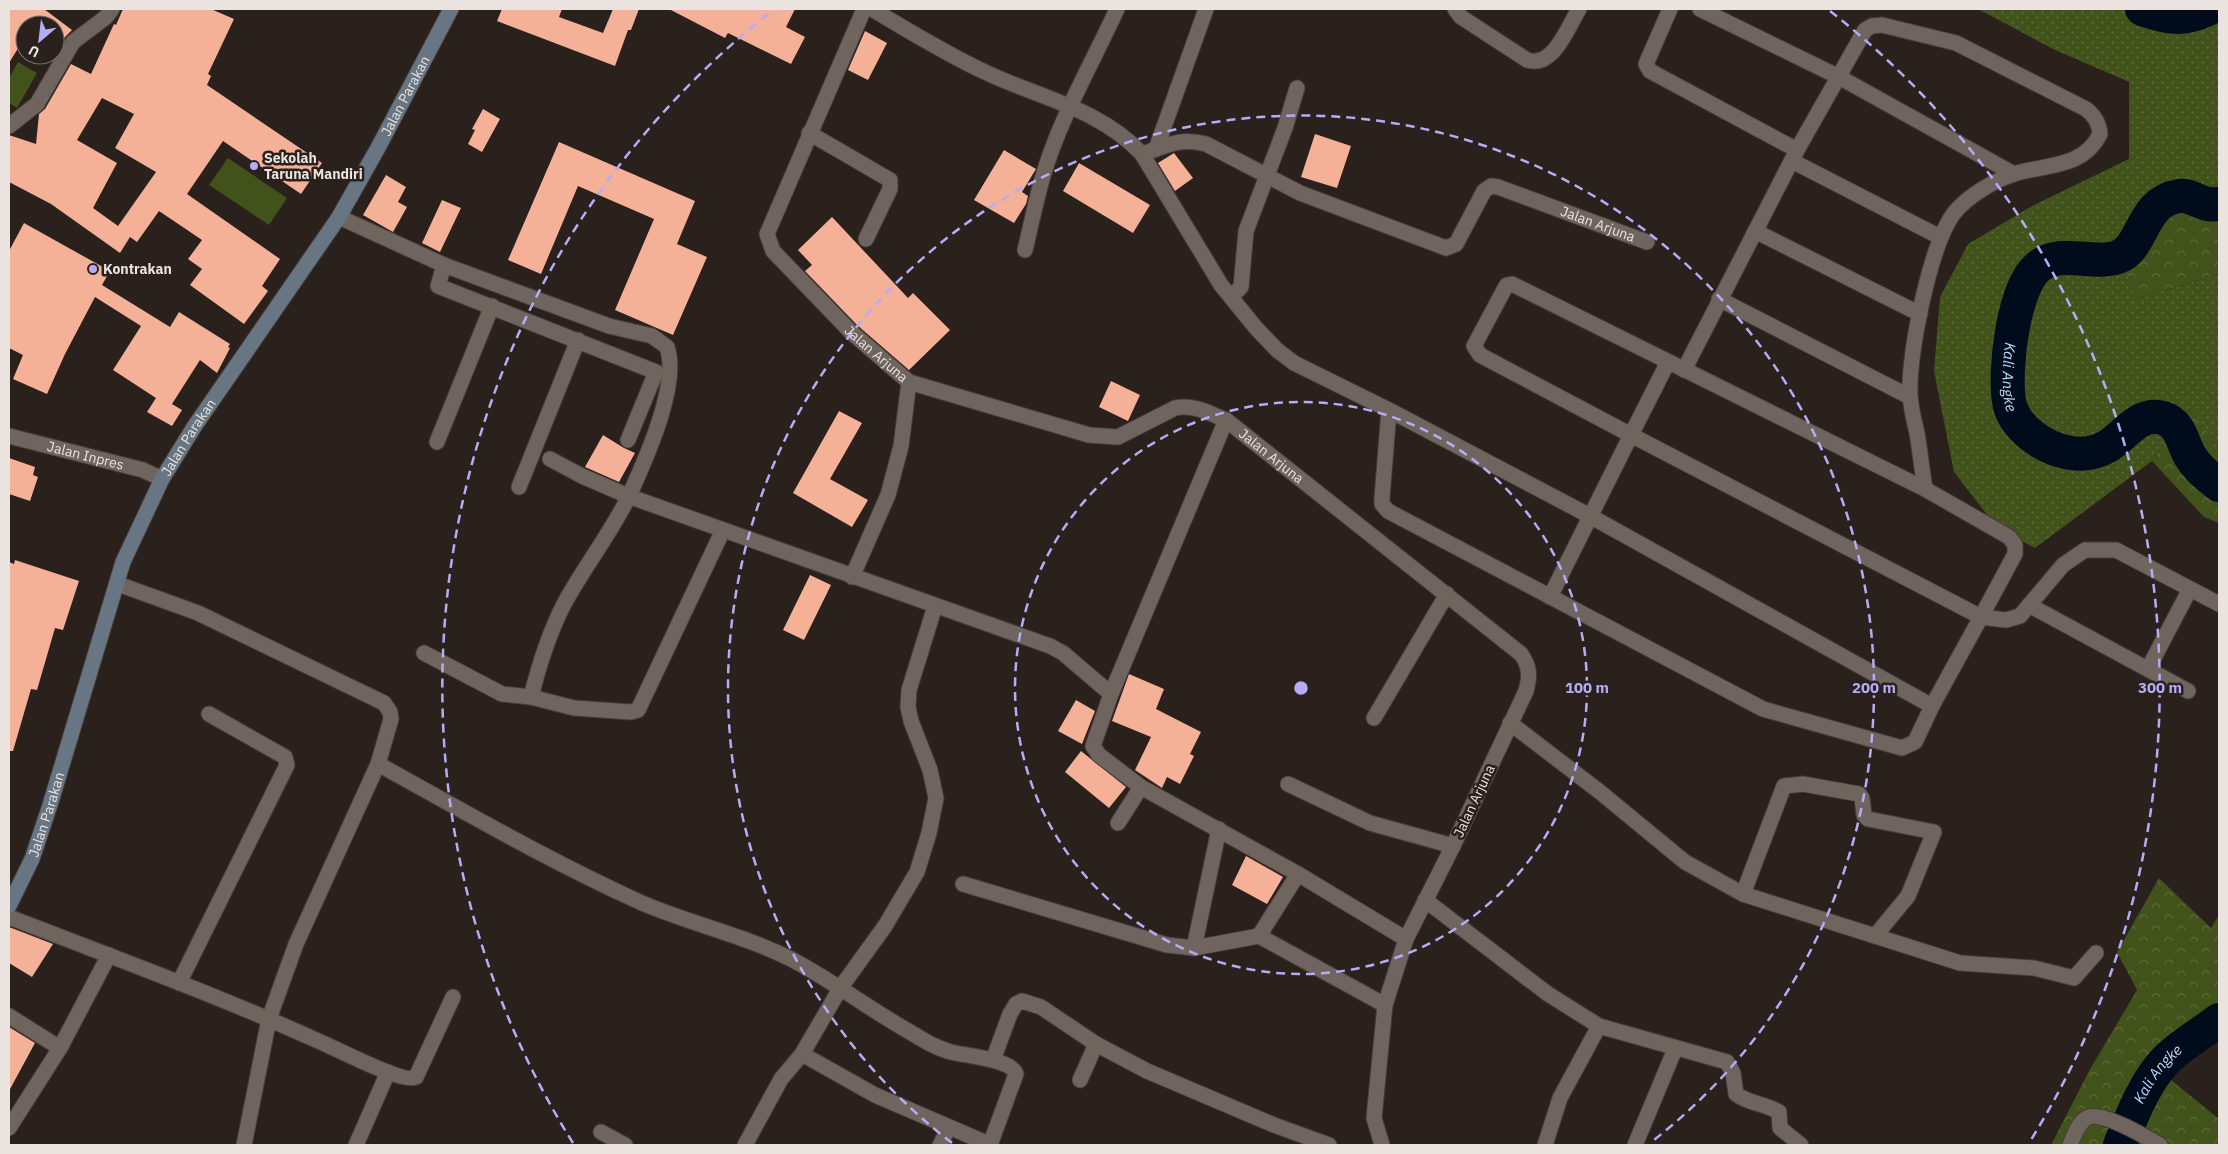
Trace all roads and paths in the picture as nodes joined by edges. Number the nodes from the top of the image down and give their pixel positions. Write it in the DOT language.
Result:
graph roads {
  1 [pos="112,9"];
  2 [pos="451,9"];
  3 [pos="864,9"];
  4 [pos="872,9"];
  5 [pos="1117,9"];
  6 [pos="1206,9"];
  7 [pos="1455,9"];
  8 [pos="1579,9"];
  9 [pos="1670,9"];
  10 [pos="1700,9"];
  11 [pos="1839,77"];
  12 [pos="1297,88"];
  13 [pos="1070,105"];
  14 [pos="9,126"];
  15 [pos="809,133"];
  16 [pos="1156,149"];
  17 [pos="1142,154"];
  18 [pos="1794,156"];
  19 [pos="2014,174"];
  20 [pos="1268,177"];
  21 [pos="339,217"];
  22 [pos="1756,230"];
  23 [pos="1940,237"];
  24 [pos="866,239"];
  25 [pos="1647,242"];
  26 [pos="1025,250"];
  27 [pos="444,265"];
  28 [pos="1231,297"];
  29 [pos="1719,299"];
  30 [pos="492,306"];
  31 [pos="1920,314"];
  32 [pos="578,340"];
  33 [pos="1668,362"];
  34 [pos="1684,370"];
  35 [pos="910,382"];
  36 [pos="1910,397"];
  37 [pos="1389,410"];
  38 [pos="1226,420"];
  39 [pos="1631,435"];
  40 [pos="9,436"];
  41 [pos="628,440"];
  42 [pos="437,442"];
  43 [pos="550,459"];
  44 [pos="162,479"];
  45 [pos="519,487"];
  46 [pos="1925,489"];
  47 [pos="628,496"];
  48 [pos="1590,516"];
  49 [pos="723,530"];
  50 [pos="852,577"];
  51 [pos="118,584"];
  52 [pos="2190,589"];
  53 [pos="1447,594"];
  54 [pos="1550,597"];
  55 [pos="2219,604"];
  56 [pos="935,606"];
  57 [pos="2029,606"];
  58 [pos="1980,617"];
  59 [pos="424,653"];
  60 [pos="2148,669"];
  61 [pos="2188,690"];
  62 [pos="1111,694"];
  63 [pos="531,697"];
  64 [pos="1932,706"];
  65 [pos="209,714"];
  66 [pos="1374,718"];
  67 [pos="1510,723"];
  68 [pos="378,764"];
  69 [pos="1288,784"];
  70 [pos="1140,787"];
  71 [pos="1118,823"];
  72 [pos="1219,829"];
  73 [pos="1453,846"];
  74 [pos="1298,874"];
  75 [pos="963,884"];
  76 [pos="1743,894"];
  77 [pos="1425,900"];
  78 [pos="9,906"];
  79 [pos="9,917"];
  80 [pos="1259,936"];
  81 [pos="1875,936"];
  82 [pos="1406,938"];
  83 [pos="1194,948"];
  84 [pos="2096,952"];
  85 [pos="109,955"];
  86 [pos="179,983"];
  87 [pos="841,987"];
  88 [pos="453,997"];
  89 [pos="1384,1005"];
  90 [pos="9,1016"];
  91 [pos="269,1019"];
  92 [pos="1598,1026"];
  93 [pos="1096,1044"];
  94 [pos="60,1048"];
  95 [pos="1675,1049"];
  96 [pos="802,1054"];
  97 [pos="994,1060"];
  98 [pos="388,1072"];
  99 [pos="1080,1080"];
  100 [pos="949,1127"];
  101 [pos="9,1128"];
  102 [pos="601,1132"];
  103 [pos="244,1145"];
  104 [pos="356,1145"];
  105 [pos="625,1145"];
  106 [pos="745,1145"];
  107 [pos="940,1145"];
  108 [pos="991,1145"];
  109 [pos="1329,1145"];
  110 [pos="1382,1145"];
  111 [pos="1545,1145"];
  112 [pos="1635,1145"];
  113 [pos="1801,1145"];
  114 [pos="2070,1145"];
  115 [pos="2160,1145"];
  1 -- 14 [label="street"];
  2 -- 21 [label="street, Jalan Parakan"];
  3 -- 15 [label="street, Jalan Arjuna"];
  4 -- 13 [label="street"];
  5 -- 13 [label="street"];
  6 -- 16 [label="street"];
  7 -- 8 [label="street"];
  9 -- 18 [label="street"];
  10 -- 11 [label="street"];
  11 -- 18 [label="street"];
  11 -- 19 [label="street"];
  11 -- 19 [label="street"];
  12 -- 20 [label="street"];
  13 -- 17 [label="street"];
  13 -- 26 [label="street"];
  15 -- 24 [label="street"];
  15 -- 35 [label="street, Jalan Arjuna"];
  16 -- 17 [label="street, Jalan Arjuna"];
  16 -- 20 [label="street, Jalan Arjuna"];
  17 -- 28 [label="street"];
  18 -- 22 [label="street"];
  18 -- 23 [label="street"];
  19 -- 23 [label="street"];
  20 -- 25 [label="street, Jalan Arjuna"];
  20 -- 28 [label="street"];
  21 -- 27 [label="street"];
  21 -- 44 [label="street, Jalan Parakan"];
  22 -- 29 [label="street"];
  22 -- 31 [label="street"];
  23 -- 31 [label="street"];
  27 -- 30 [label="street"];
  27 -- 47 [label="street"];
  28 -- 37 [label="street"];
  29 -- 34 [label="street"];
  29 -- 36 [label="street"];
  30 -- 32 [label="street"];
  30 -- 42 [label="street"];
  31 -- 36 [label="street"];
  32 -- 41 [label="street"];
  32 -- 45 [label="street"];
  33 -- 34 [label="street"];
  33 -- 39 [label="street"];
  33 -- 39 [label="street"];
  34 -- 46 [label="street"];
  35 -- 38 [label="street, Jalan Arjuna"];
  35 -- 50 [label="street"];
  36 -- 46 [label="street"];
  37 -- 48 [label="street"];
  37 -- 54 [label="street"];
  38 -- 53 [label="street, Jalan Arjuna"];
  38 -- 62 [label="street"];
  39 -- 48 [label="street"];
  39 -- 58 [label="street"];
  40 -- 44 [label="street, Jalan Inpres"];
  43 -- 47 [label="street"];
  44 -- 51 [label="street, Jalan Parakan"];
  46 -- 58 [label="street"];
  47 -- 49 [label="street"];
  47 -- 63 [label="street"];
  48 -- 54 [label="street"];
  48 -- 64 [label="street"];
  49 -- 50 [label="street"];
  49 -- 63 [label="street"];
  50 -- 56 [label="street"];
  51 -- 68 [label="street"];
  51 -- 78 [label="street, Jalan Parakan"];
  52 -- 55 [label="street"];
  52 -- 57 [label="street"];
  52 -- 60 [label="street"];
  53 -- 66 [label="street"];
  53 -- 67 [label="street, Jalan Arjuna"];
  54 -- 64 [label="street"];
  56 -- 62 [label="street"];
  56 -- 87 [label="street"];
  57 -- 58 [label="street"];
  57 -- 60 [label="street"];
  58 -- 64 [label="street"];
  59 -- 63 [label="street"];
  60 -- 61 [label="street"];
  62 -- 70 [label="street"];
  65 -- 86 [label="street"];
  67 -- 73 [label="street, Jalan Arjuna"];
  67 -- 76 [label="street"];
  68 -- 87 [label="street"];
  68 -- 91 [label="street"];
  69 -- 73 [label="street"];
  70 -- 71 [label="street"];
  70 -- 72 [label="street"];
  72 -- 74 [label="street"];
  72 -- 83 [label="street"];
  73 -- 77 [label="street, Jalan Arjuna"];
  74 -- 80 [label="street"];
  74 -- 82 [label="street"];
  75 -- 83 [label="street"];
  76 -- 81 [label="street"];
  76 -- 81 [label="street"];
  77 -- 82 [label="street, Jalan Arjuna"];
  77 -- 92 [label="street"];
  79 -- 85 [label="street"];
  80 -- 83 [label="street"];
  80 -- 89 [label="street"];
  81 -- 84 [label="street"];
  82 -- 89 [label="street, Jalan Arjuna"];
  85 -- 86 [label="street"];
  85 -- 94 [label="street"];
  86 -- 91 [label="street"];
  87 -- 96 [label="street"];
  87 -- 97 [label="street"];
  88 -- 98 [label="street"];
  89 -- 110 [label="street, Jalan Arjuna"];
  90 -- 94 [label="street"];
  91 -- 98 [label="street"];
  91 -- 103 [label="street"];
  92 -- 95 [label="street"];
  92 -- 111 [label="street"];
  93 -- 97 [label="street"];
  93 -- 99 [label="street"];
  93 -- 109 [label="street"];
  94 -- 101 [label="street"];
  95 -- 112 [label="street"];
  95 -- 113 [label="street"];
  96 -- 100 [label="street"];
  96 -- 106 [label="street"];
  97 -- 108 [label="street"];
  98 -- 104 [label="street"];
  100 -- 107 [label="street"];
  100 -- 108 [label="street"];
  102 -- 105 [label="street"];
  114 -- 115 [label="street"];
}
